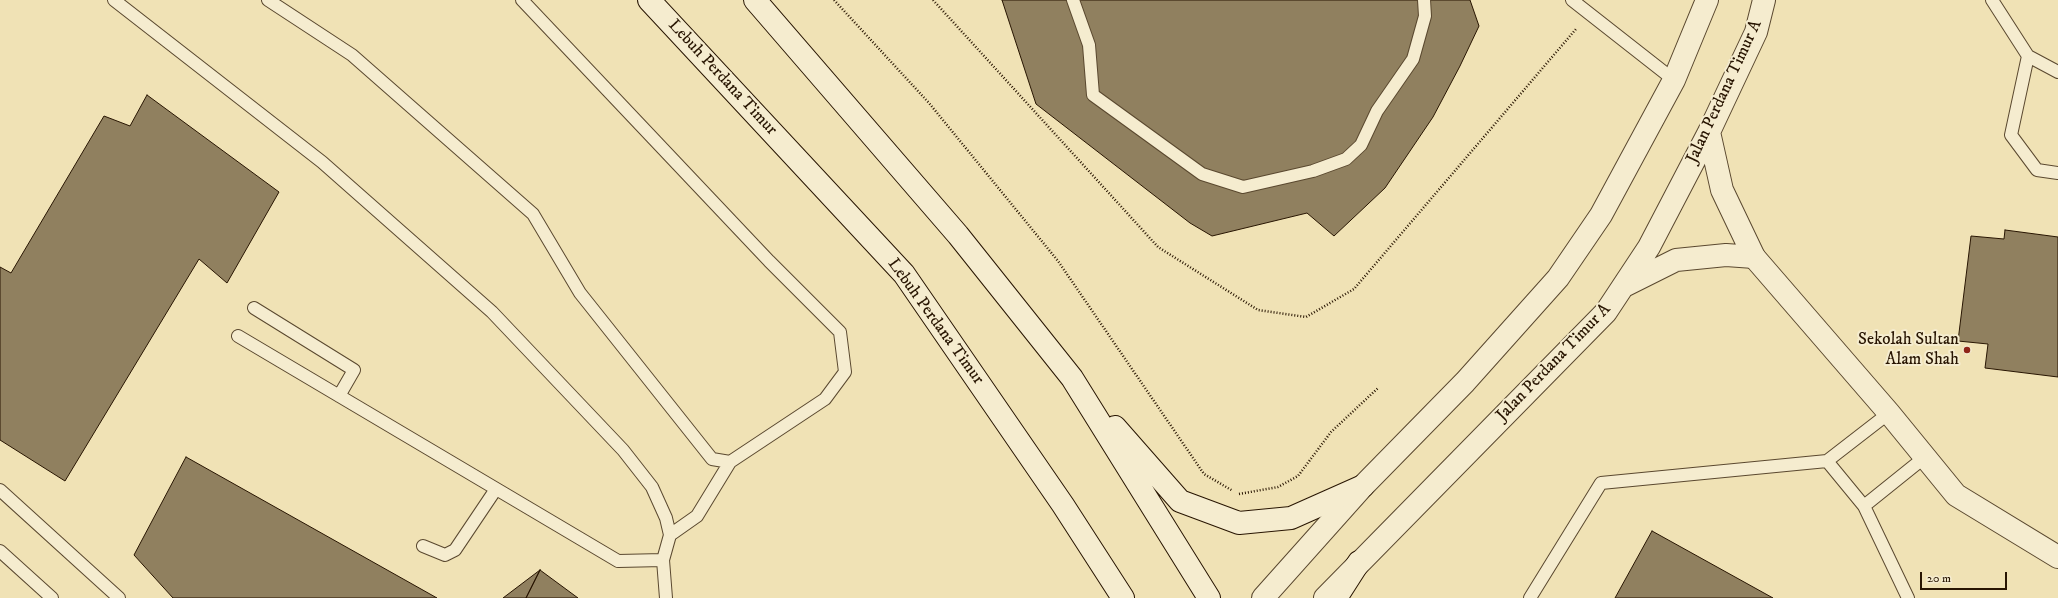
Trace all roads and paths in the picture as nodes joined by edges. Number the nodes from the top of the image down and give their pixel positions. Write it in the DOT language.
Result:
graph roads {
  1 [pos="114,0"];
  2 [pos="268,0"];
  3 [pos="522,0"];
  4 [pos="650,0"];
  5 [pos="755,0"];
  6 [pos="834,0"];
  7 [pos="1073,0"];
  8 [pos="1424,0"];
  9 [pos="1572,0"];
  10 [pos="1707,0"];
  11 [pos="1764,0"];
  12 [pos="1992,0"];
  13 [pos="2028,56"];
  14 [pos="2058,72"];
  15 [pos="1674,80"];
  16 [pos="1709,132"];
  17 [pos="2058,173"];
  18 [pos="1754,257"];
  19 [pos="1622,287"];
  20 [pos="254,308"];
  21 [pos="238,336"];
  22 [pos="1072,378"];
  23 [pos="1378,388"];
  24 [pos="339,396"];
  25 [pos="1889,413"];
  26 [pos="1925,457"];
  27 [pos="1827,461"];
  28 [pos="730,462"];
  29 [pos="1363,486"];
  30 [pos="496,489"];
  31 [pos="0,490"];
  32 [pos="1063,505"];
  33 [pos="1864,506"];
  34 [pos="670,535"];
  35 [pos="423,546"];
  36 [pos="0,551"];
  37 [pos="2058,557"];
  38 [pos="663,560"];
  39 [pos="1359,562"];
  40 [pos="52,598"];
  41 [pos="119,598"];
  42 [pos="666,598"];
  43 [pos="1104,598"];
  44 [pos="1123,598"];
  45 [pos="1209,598"];
  46 [pos="1263,598"];
  47 [pos="1325,598"];
  48 [pos="1336,598"];
  49 [pos="1530,598"];
  50 [pos="1908,598"];
  1 -- 34 [label="lane"];
  2 -- 28 [label="lane"];
  3 -- 28 [label="lane"];
  4 -- 32 [label="street, Lebuh Perdana Timur"];
  5 -- 22 [label="street"];
  6 -- 23 [label="path"];
  7 -- 8 [label="lane"];
  9 -- 15 [label="lane"];
  10 -- 15 [label="street"];
  11 -- 16 [label="street, Jalan Perdana Timur A"];
  12 -- 13 [label="lane"];
  13 -- 14 [label="lane"];
  13 -- 17 [label="lane"];
  15 -- 29 [label="street"];
  16 -- 18 [label="street"];
  16 -- 19 [label="street, Jalan Perdana Timur A"];
  18 -- 19 [label="street"];
  18 -- 25 [label="street"];
  19 -- 39 [label="street, Jalan Perdana Timur A"];
  20 -- 24 [label="lane"];
  21 -- 24 [label="lane"];
  22 -- 29 [label="street"];
  22 -- 45 [label="street"];
  24 -- 30 [label="lane"];
  25 -- 26 [label="street"];
  25 -- 27 [label="lane"];
  26 -- 33 [label="lane"];
  26 -- 37 [label="street"];
  27 -- 33 [label="lane"];
  27 -- 49 [label="lane"];
  28 -- 34 [label="lane"];
  29 -- 46 [label="street"];
  30 -- 35 [label="lane"];
  30 -- 38 [label="lane"];
  31 -- 41 [label="lane"];
  32 -- 43 [label="street"];
  32 -- 44 [label="street, Lebuh Perdana Timur"];
  33 -- 50 [label="lane"];
  34 -- 38 [label="lane"];
  36 -- 40 [label="lane"];
  38 -- 42 [label="lane"];
  39 -- 47 [label="street, Jalan Perdana Timur A"];
  39 -- 48 [label="street"];
}
